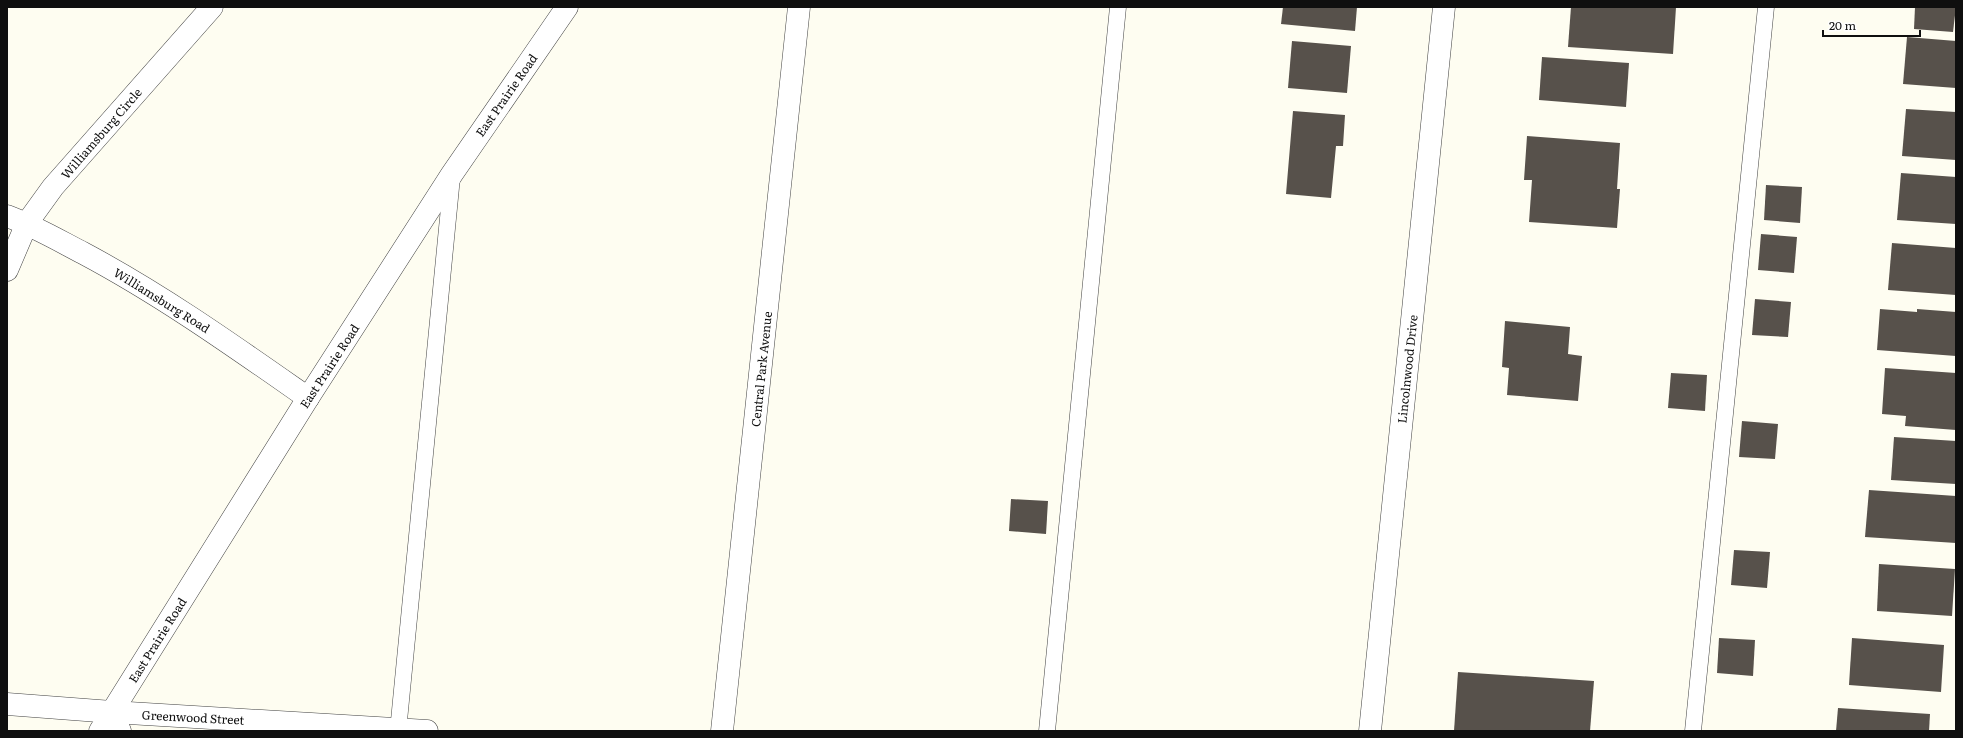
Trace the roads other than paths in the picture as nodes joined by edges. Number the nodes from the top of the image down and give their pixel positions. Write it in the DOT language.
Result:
graph roads {
  1 [pos="212,7"];
  2 [pos="567,7"];
  3 [pos="799,7"];
  4 [pos="1118,7"];
  5 [pos="1444,7"];
  6 [pos="1766,7"];
  7 [pos="452,174"];
  8 [pos="7,216"];
  9 [pos="28,223"];
  10 [pos="7,270"];
  11 [pos="308,398"];
  12 [pos="7,704"];
  13 [pos="116,722"];
  14 [pos="398,730"];
  15 [pos="100,731"];
  16 [pos="427,731"];
  17 [pos="722,731"];
  18 [pos="1047,731"];
  19 [pos="1370,731"];
  20 [pos="1693,731"];
  1 -- 9 [label="street, Williamsburg Circle"];
  2 -- 7 [label="street, East Prairie Road"];
  3 -- 17 [label="street, Central Park Avenue"];
  4 -- 18 [label="lane"];
  5 -- 19 [label="street, Lincolnwood Drive"];
  6 -- 20 [label="lane"];
  7 -- 11 [label="street, East Prairie Road"];
  7 -- 14 [label="lane"];
  8 -- 9 [label="street, Williamsburg Road"];
  9 -- 10 [label="street, Williamsburg Circle"];
  9 -- 11 [label="street, Williamsburg Road"];
  11 -- 13 [label="street, East Prairie Road"];
  12 -- 13 [label="street, Greenwood Street"];
  13 -- 14 [label="street, Greenwood Street"];
  13 -- 15 [label="street, East Prairie Road"];
  14 -- 16 [label="street, Greenwood Street"];
}
